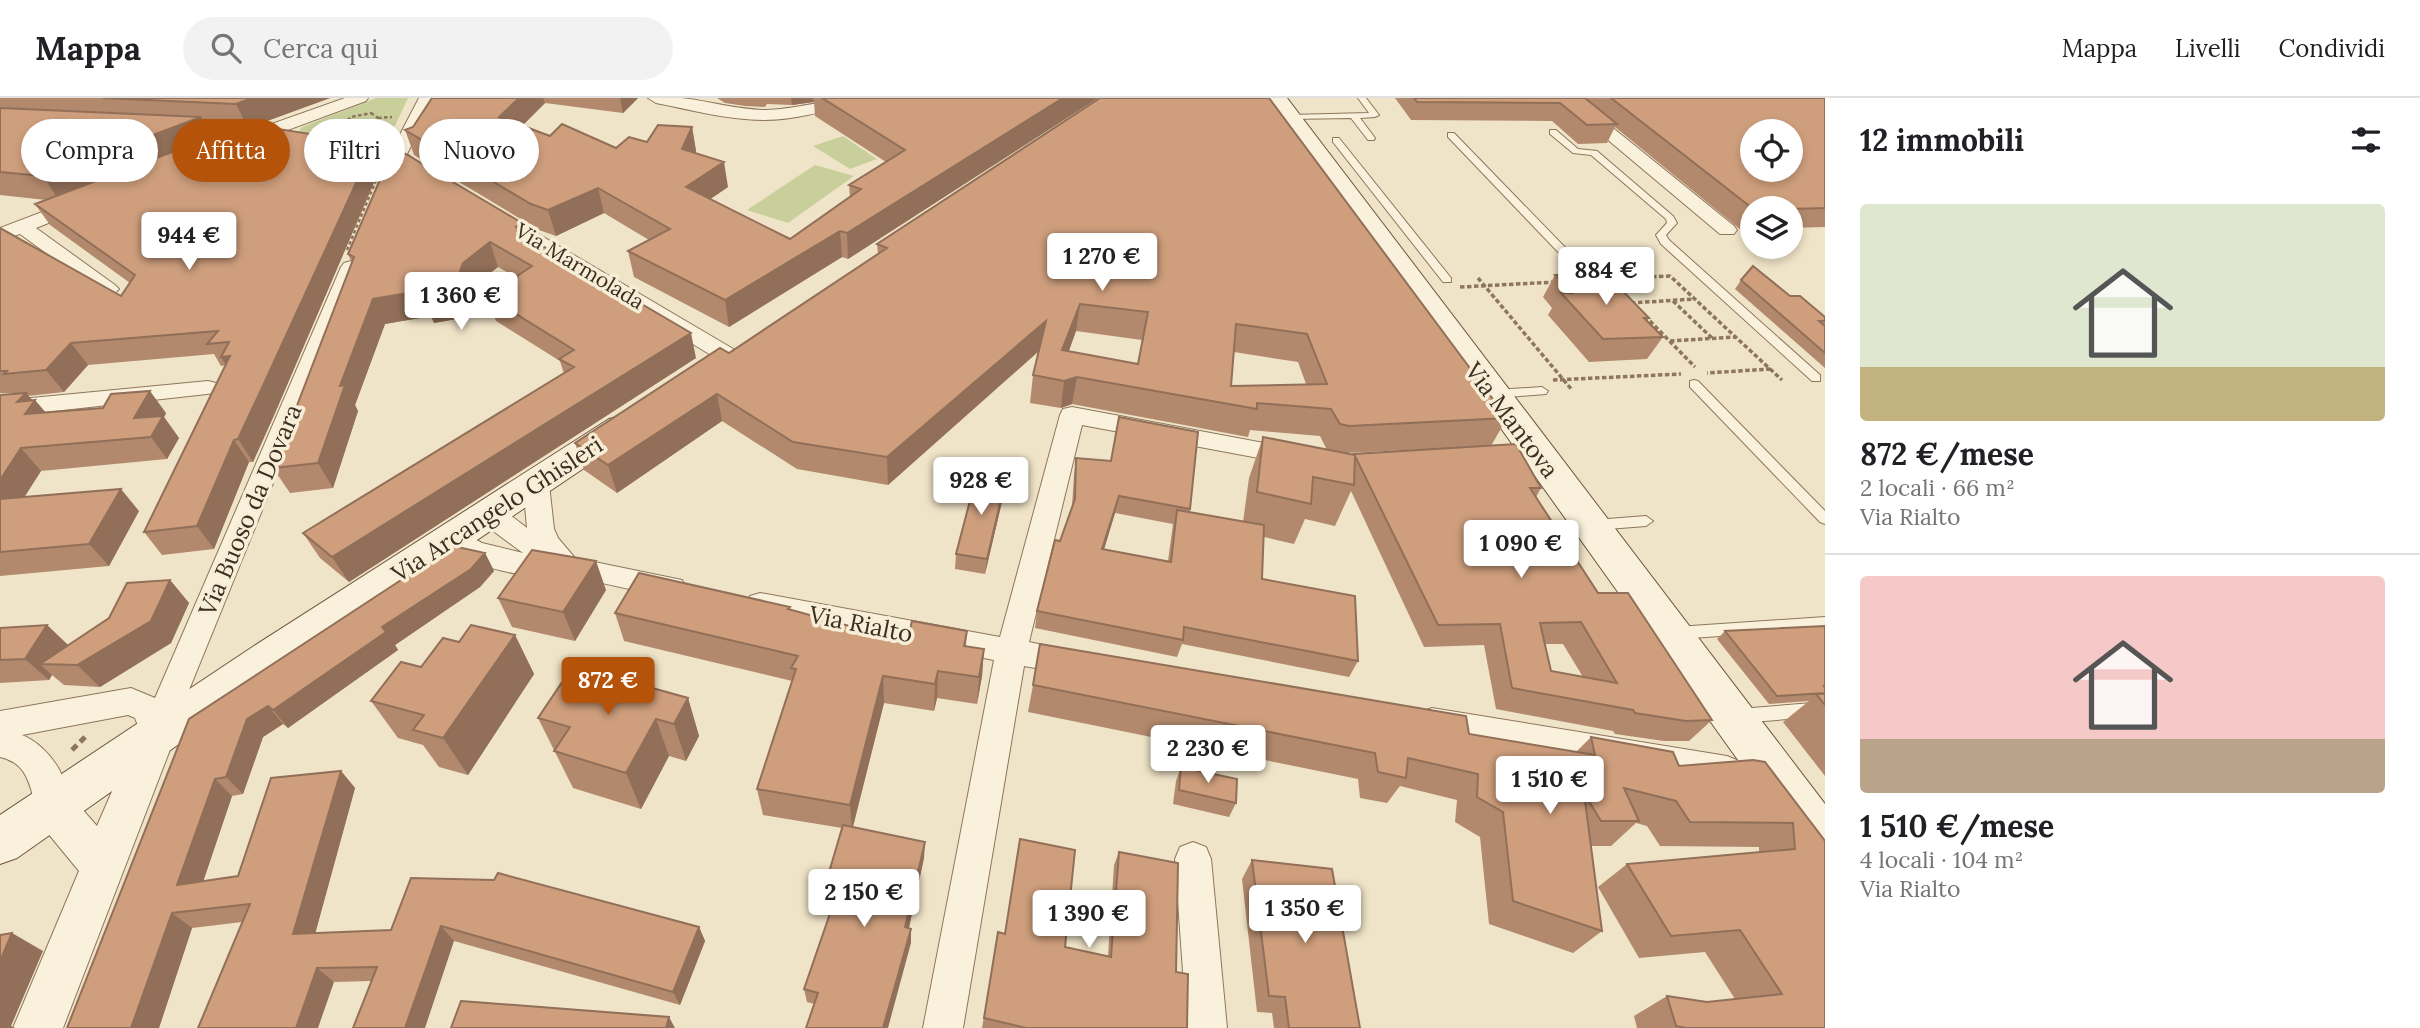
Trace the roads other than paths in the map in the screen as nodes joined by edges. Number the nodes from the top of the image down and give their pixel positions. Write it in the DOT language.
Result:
graph roads {
  1 [pos="360,98"];
  2 [pos="427,98"];
  3 [pos="656,98"];
  4 [pos="855,98"];
  5 [pos="1362,98"];
  6 [pos="1566,98"];
  7 [pos="716,103"];
  8 [pos="1283,108"];
  9 [pos="1353,116"];
  10 [pos="290,123"];
  11 [pos="1553,132"];
  12 [pos="1451,135"];
  13 [pos="1371,138"];
  14 [pos="290,140"];
  15 [pos="294,140"];
  16 [pos="405,140"];
  17 [pos="1336,140"];
  18 [pos="405,159"];
  19 [pos="446,185"];
  20 [pos="97,197"];
  21 [pos="1386,203"];
  22 [pos="1353,204"];
  23 [pos="482,207"];
  24 [pos="21,226"];
  25 [pos="1727,230"];
  26 [pos="0,235"];
  27 [pos="363,240"];
  28 [pos="1425,252"];
  29 [pos="1389,253"];
  30 [pos="1590,277"];
  31 [pos="1448,284"];
  32 [pos="108,289"];
  33 [pos="755,337"];
  34 [pos="716,363"];
  35 [pos="1693,376"];
  36 [pos="1816,378"];
  37 [pos="208,388"];
  38 [pos="1542,391"];
  39 [pos="1492,394"];
  40 [pos="0,408"];
  41 [pos="649,408"];
  42 [pos="1324,463"];
  43 [pos="536,484"];
  44 [pos="490,515"];
  45 [pos="1825,519"];
  46 [pos="1646,521"];
  47 [pos="1593,525"];
  48 [pos="454,538"];
  49 [pos="566,567"];
  50 [pos="1825,623"];
  51 [pos="1673,633"];
  52 [pos="1011,653"];
  53 [pos="1107,668"];
  54 [pos="1825,709"];
  55 [pos="1397,716"];
  56 [pos="1734,717"];
  57 [pos="0,726"];
  58 [pos="156,734"];
  59 [pos="0,743"];
  60 [pos="1778,777"];
  61 [pos="52,806"];
  62 [pos="0,842"];
  63 [pos="1825,842"];
  64 [pos="1193,859"];
  65 [pos="103,866"];
  66 [pos="38,1028"];
  67 [pos="943,1028"];
  68 [pos="1207,1028"];
  1 -- 10 [label="street"];
  2 -- 16 [label="street"];
  3 -- 7 [label="street"];
  4 -- 7 [label="street"];
  5 -- 9 [label="lane"];
  6 -- 25 [label="street"];
  8 -- 9 [label="lane"];
  8 -- 22 [label="main road, Via Mantova"];
  9 -- 13 [label="lane"];
  11 -- 36 [label="lane"];
  12 -- 30 [label="lane"];
  14 -- 15 [label="street"];
  17 -- 21 [label="lane"];
  18 -- 19 [label="street"];
  20 -- 24 [label="street"];
  21 -- 22 [label="lane"];
  21 -- 28 [label="lane"];
  22 -- 29 [label="main road, Via Mantova"];
  23 -- 34 [label="street, Via Marmolada"];
  24 -- 26 [label="street"];
  24 -- 32 [label="street"];
  27 -- 58 [label="street, Via Buoso da Dovara"];
  28 -- 29 [label="lane"];
  28 -- 31 [label="lane"];
  29 -- 39 [label="main road, Via Mantova"];
  33 -- 34 [label="main road"];
  35 -- 45 [label="lane"];
  37 -- 40 [label="street"];
  38 -- 39 [label="lane"];
  39 -- 47 [label="main road, Via Mantova"];
  41 -- 43 [label="main road, Via Arcangelo Ghisleri"];
  42 -- 52 [label="street"];
  43 -- 44 [label="main road, Via Arcangelo Ghisleri"];
  43 -- 49 [label="street"];
  44 -- 48 [label="main road, Via Arcangelo Ghisleri"];
  44 -- 49 [label="street, Via Rialto"];
  46 -- 47 [label="lane"];
  47 -- 51 [label="main road, Via Mantova"];
  48 -- 49 [label="street, Via Rialto"];
  48 -- 58 [label="main road, Via Arcangelo Ghisleri"];
  49 -- 52 [label="street, Via Rialto"];
  50 -- 51 [label="lane"];
  51 -- 56 [label="main road, Via Mantova"];
  52 -- 53 [label="street, Via Rialto"];
  52 -- 67 [label="street"];
  54 -- 56 [label="lane"];
  55 -- 60 [label="street"];
  56 -- 60 [label="main road, Via Mantova"];
  57 -- 58 [label="street"];
  58 -- 61 [label="main road, Via Arcangelo Ghisleri"];
  58 -- 65 [label="street, Via Buoso da Dovara"];
  59 -- 61 [label="street"];
  60 -- 63 [label="main road, Via Mantova"];
  61 -- 62 [label="main road, Via Arcangelo Ghisleri"];
  61 -- 65 [label="street"];
  64 -- 68 [label="street"];
  65 -- 66 [label="street, Via Buoso da Dovara"];
}
